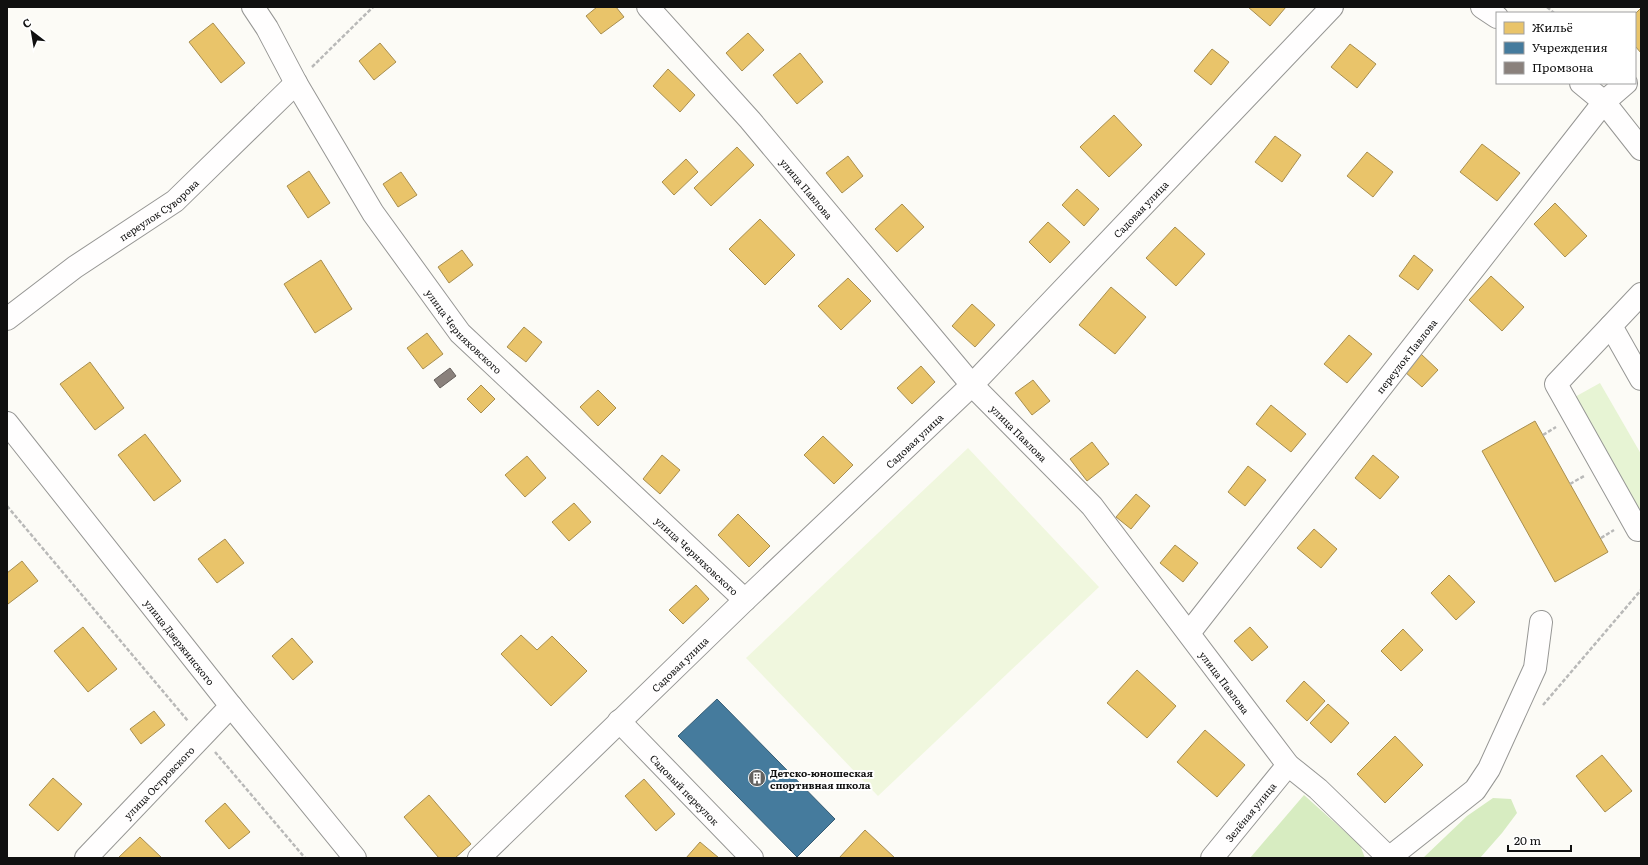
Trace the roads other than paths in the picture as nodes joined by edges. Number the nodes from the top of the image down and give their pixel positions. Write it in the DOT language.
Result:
graph roads {
  1 [pos="253,7"];
  2 [pos="648,7"];
  3 [pos="1332,7"];
  4 [pos="1482,7"];
  5 [pos="1496,16"];
  6 [pos="296,83"];
  7 [pos="1582,84"];
  8 [pos="1625,84"];
  9 [pos="1604,102"];
  10 [pos="1641,150"];
  11 [pos="1641,294"];
  12 [pos="7,319"];
  13 [pos="1611,326"];
  14 [pos="1641,379"];
  15 [pos="972,385"];
  16 [pos="7,423"];
  17 [pos="1640,531"];
  18 [pos="745,600"];
  19 [pos="1541,622"];
  20 [pos="1188,633"];
  21 [pos="232,706"];
  22 [pos="619,721"];
  23 [pos="1288,765"];
  24 [pos="86,858"];
  25 [pos="355,858"];
  26 [pos="479,858"];
  27 [pos="752,858"];
  28 [pos="1212,858"];
  29 [pos="1388,858"];
  1 -- 6 [label="street, улица Черняховского"];
  2 -- 15 [label="street, улица Павлова"];
  3 -- 15 [label="street, Садовая улица"];
  4 -- 5 [label="street"];
  6 -- 12 [label="street, переулок Суворова"];
  6 -- 18 [label="street, улица Черняховского"];
  7 -- 9 [label="street"];
  8 -- 9 [label="street, переулок Павлова"];
  9 -- 10 [label="street"];
  9 -- 20 [label="street, переулок Павлова"];
  11 -- 13 [label="street"];
  13 -- 14 [label="street"];
  13 -- 17 [label="street"];
  15 -- 18 [label="street, Садовая улица"];
  15 -- 20 [label="street, улица Павлова"];
  16 -- 21 [label="street, улица Дзержинского"];
  18 -- 22 [label="street, Садовая улица"];
  19 -- 29 [label="street"];
  20 -- 23 [label="street, улица Павлова"];
  21 -- 24 [label="street, улица Островского"];
  21 -- 25 [label="street, улица Дзержинского"];
  22 -- 26 [label="street, Садовая улица"];
  22 -- 27 [label="street, Садовый переулок"];
  23 -- 28 [label="street, Зелёная улица"];
  23 -- 29 [label="street, улица Павлова"];
}
